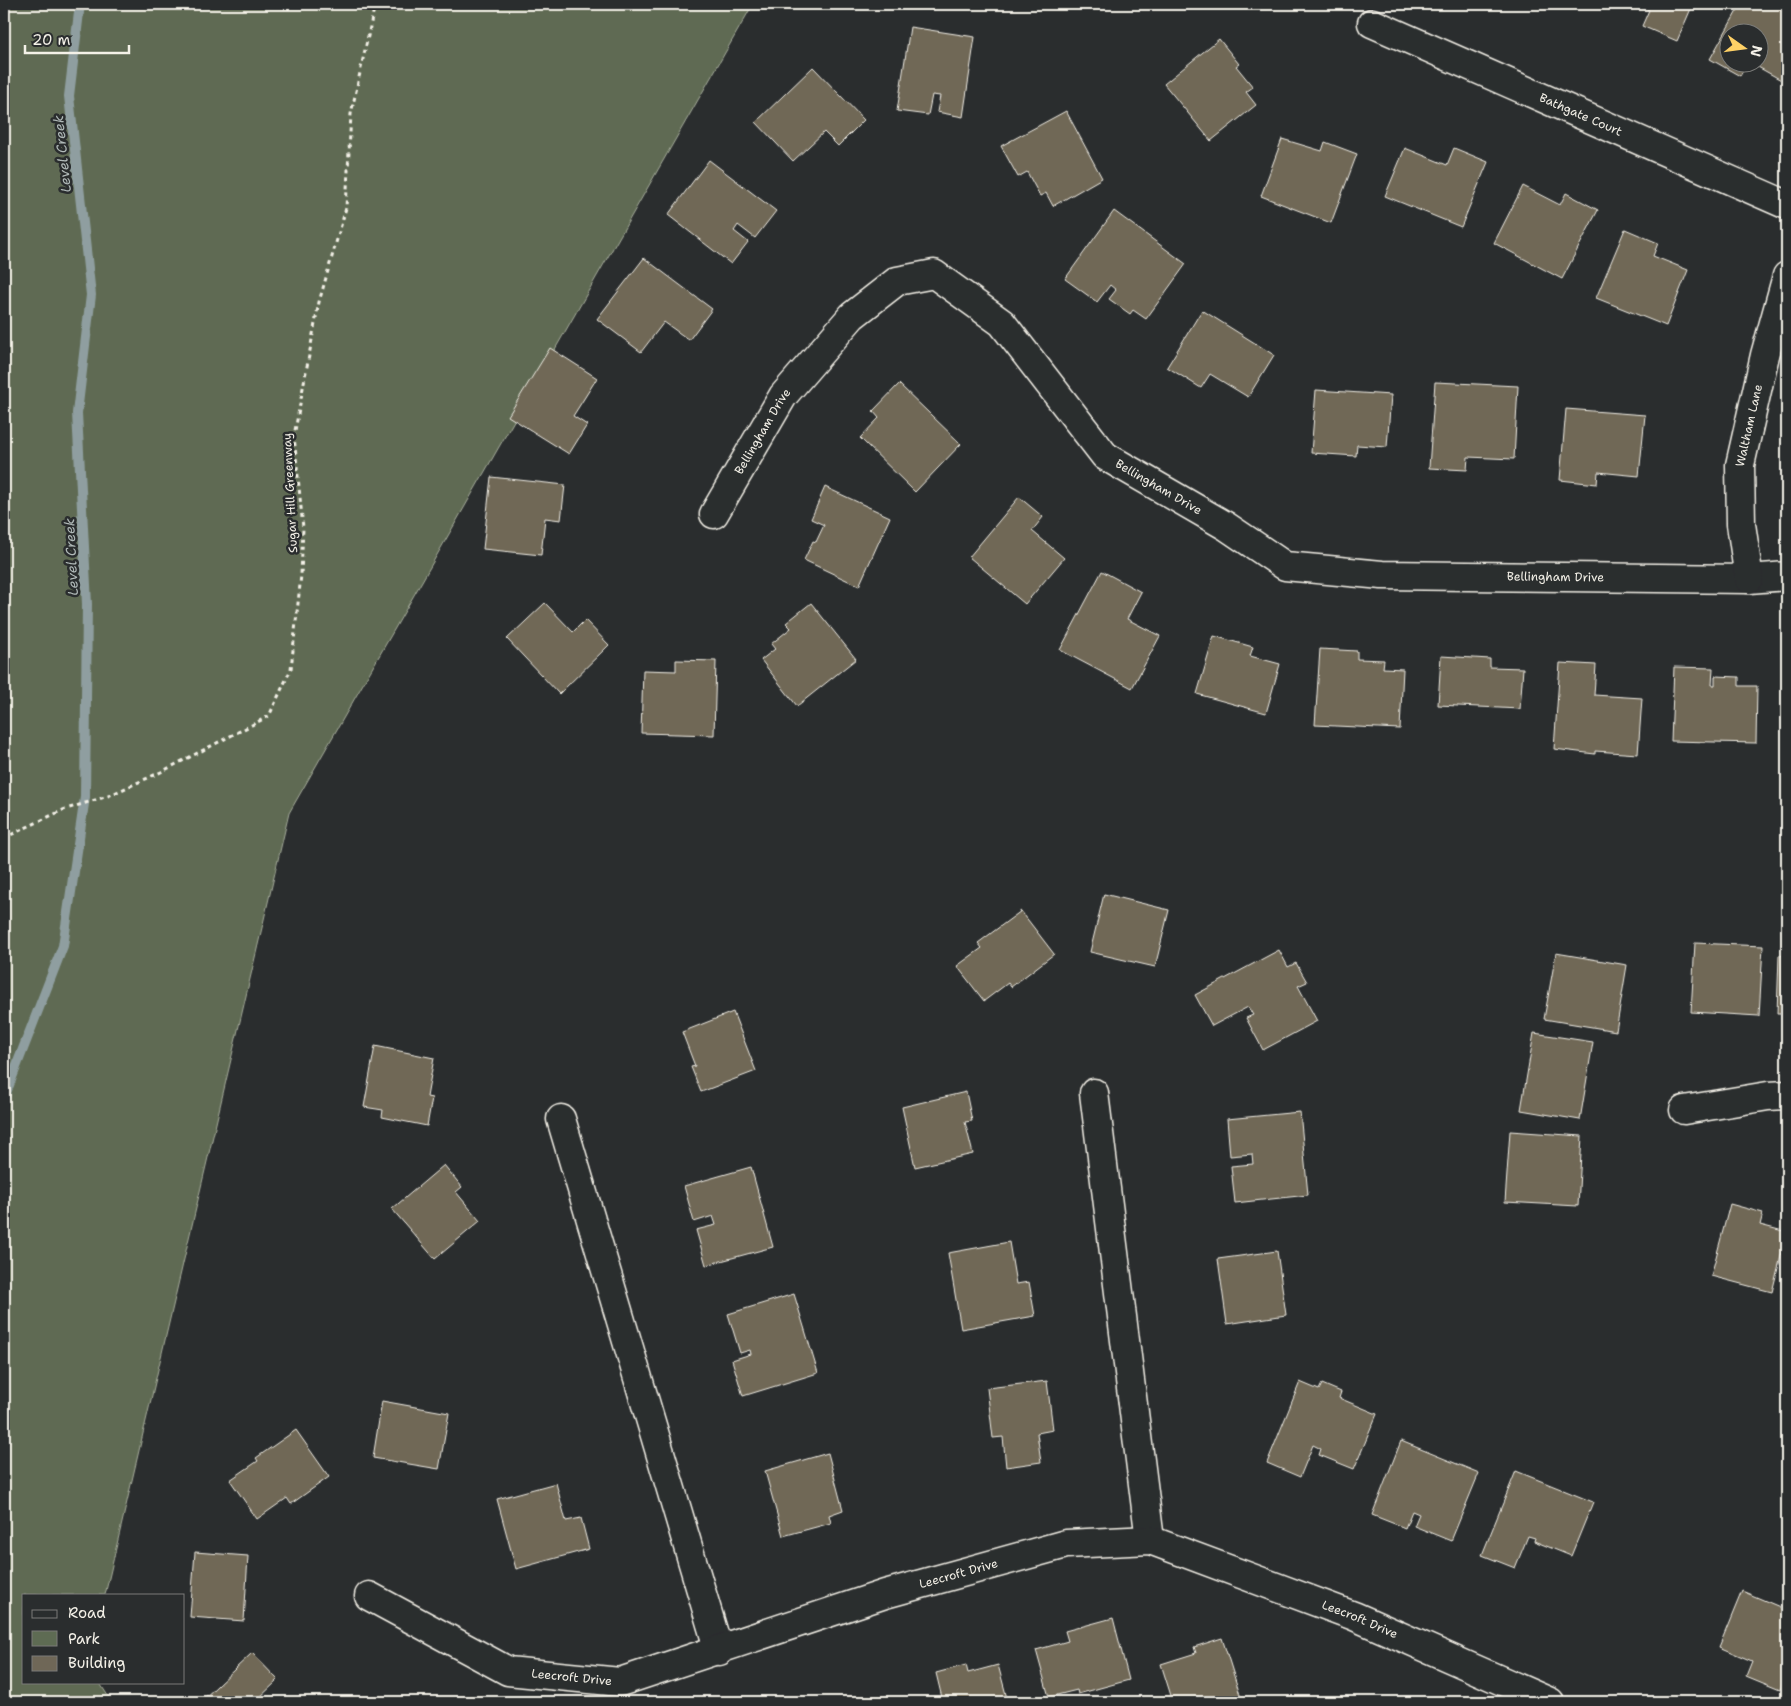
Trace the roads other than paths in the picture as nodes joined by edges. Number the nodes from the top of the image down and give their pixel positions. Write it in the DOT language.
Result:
graph roads {
  1 [pos="1372,23"];
  2 [pos="1787,205"];
  3 [pos="1787,276"];
  4 [pos="714,514"];
  5 [pos="1787,576"];
  6 [pos="1749,578"];
  7 [pos="1094,1093"];
  8 [pos="1787,1095"];
  9 [pos="1684,1110"];
  10 [pos="561,1119"];
  11 [pos="1150,1540"];
  12 [pos="369,1596"];
  13 [pos="719,1651"];
  14 [pos="1550,1702"];
  1 -- 2 [label="street, Bathgate Court"];
  3 -- 6 [label="street, Waltham Lane"];
  4 -- 6 [label="street, Bellingham Drive"];
  5 -- 6 [label="street, Bellingham Drive"];
  7 -- 11 [label="street"];
  8 -- 9 [label="street"];
  10 -- 13 [label="street"];
  11 -- 13 [label="street, Leecroft Drive"];
  11 -- 14 [label="street, Leecroft Drive"];
  12 -- 13 [label="street, Leecroft Drive"];
}
